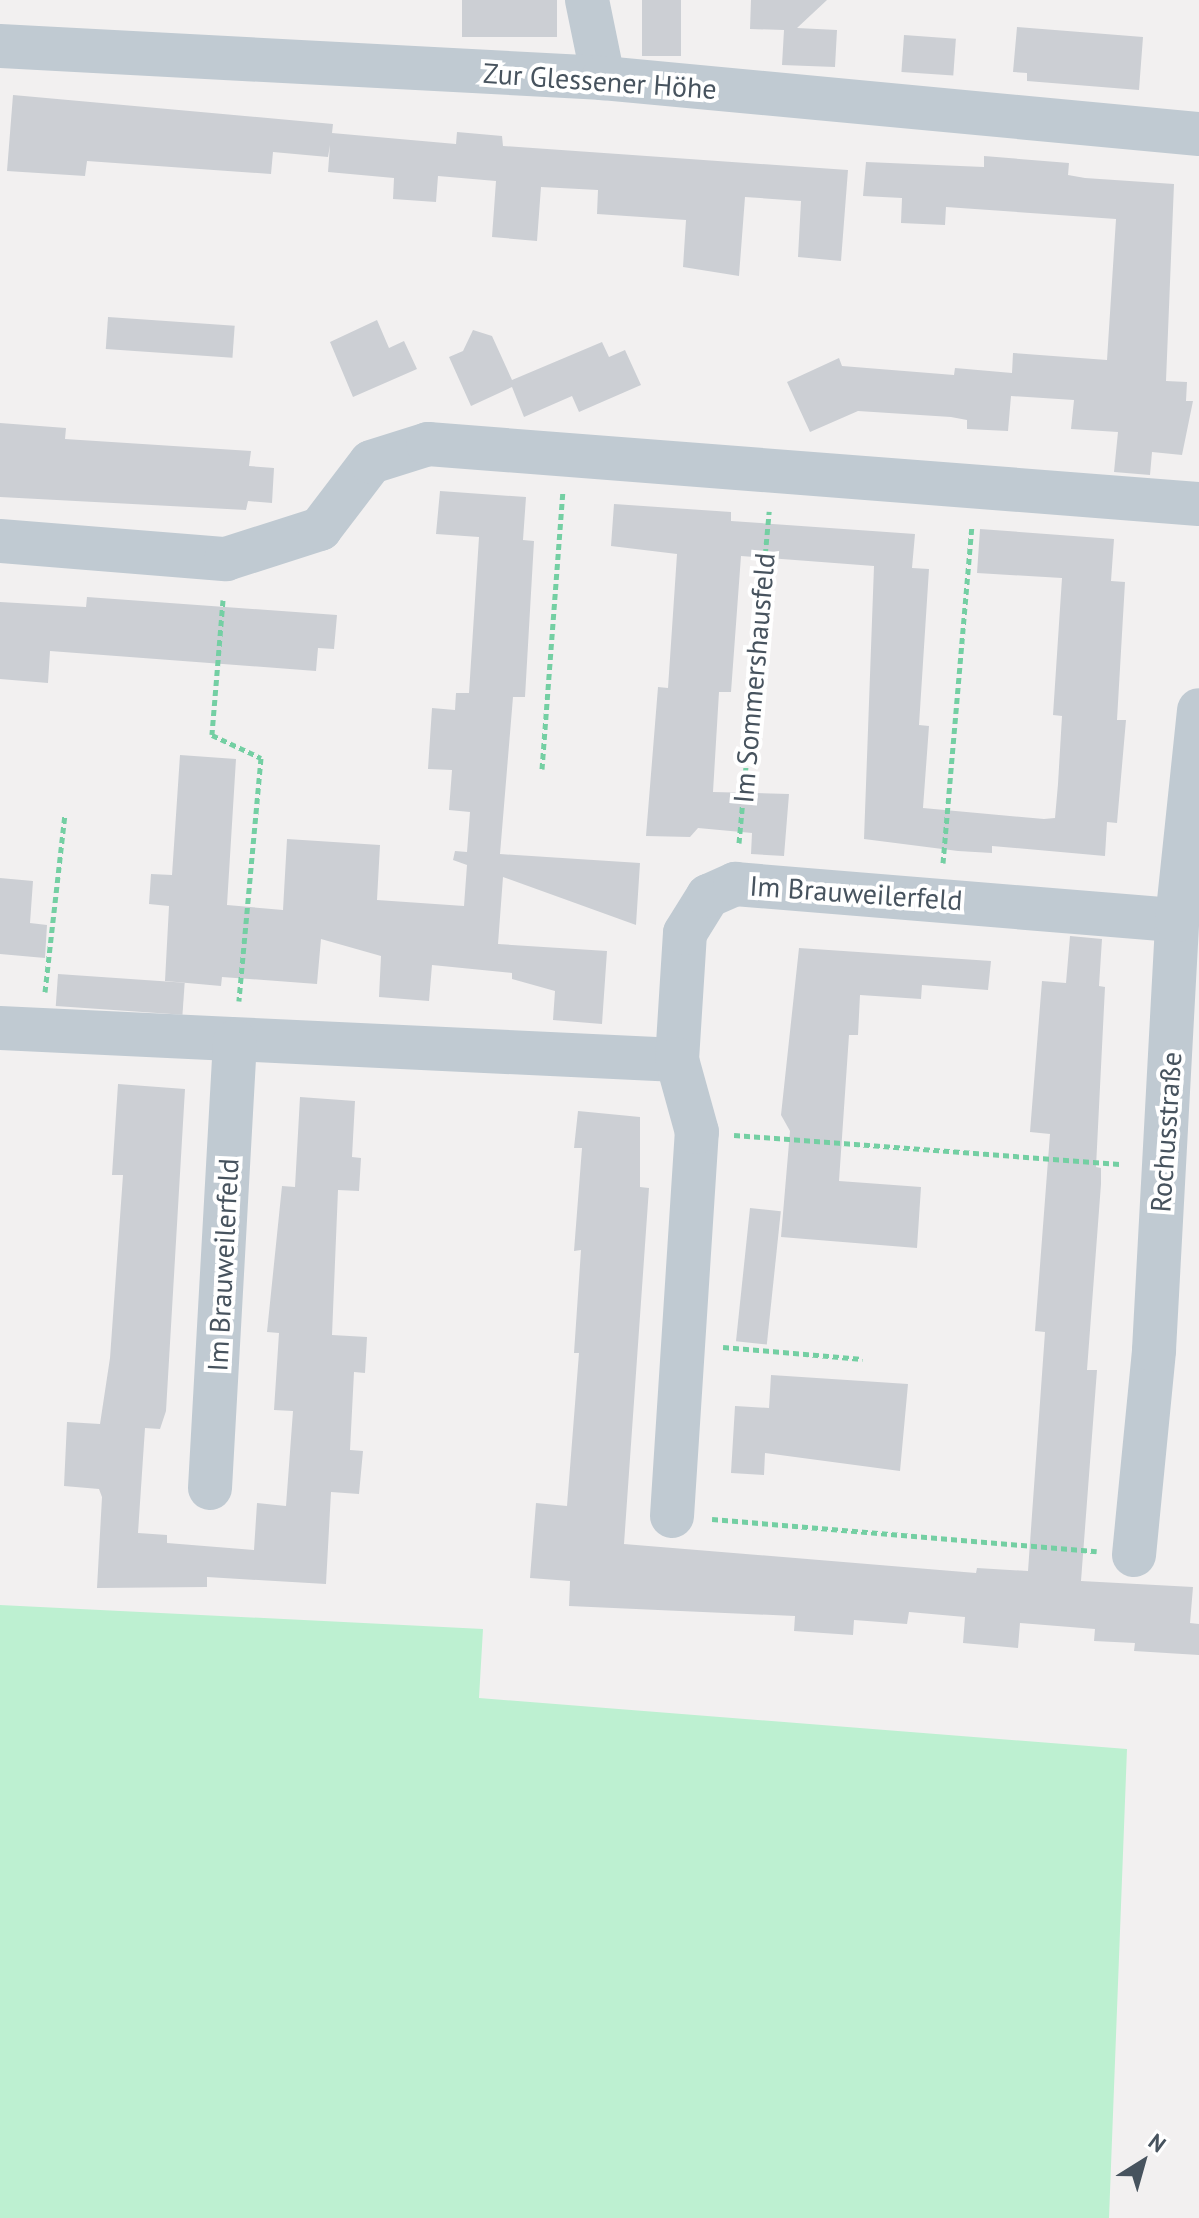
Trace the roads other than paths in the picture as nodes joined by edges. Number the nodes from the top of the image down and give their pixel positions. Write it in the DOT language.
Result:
graph roads {
  1 [pos="587,0"];
  2 [pos="0,46"];
  3 [pos="603,78"];
  4 [pos="1199,134"];
  5 [pos="1199,504"];
  6 [pos="0,541"];
  7 [pos="1199,710"];
  8 [pos="1177,920"];
  9 [pos="20,1030"];
  10 [pos="235,1042"];
  11 [pos="677,1060"];
  12 [pos="1184,1106"];
  13 [pos="210,1488"];
  14 [pos="672,1516"];
  15 [pos="1134,1555"];
  1 -- 3 [label="street"];
  2 -- 3 [label="street, Zur Glessener Höhe"];
  3 -- 4 [label="street, Zur Glessener Höhe"];
  5 -- 6 [label="street"];
  7 -- 8 [label="street, Rochusstraße"];
  8 -- 11 [label="street, Im Brauweilerfeld"];
  8 -- 12 [label="street, Rochusstraße"];
  9 -- 10 [label="street"];
  10 -- 11 [label="street"];
  10 -- 13 [label="street, Im Brauweilerfeld"];
  11 -- 14 [label="street, Im Brauweilerfeld"];
  12 -- 15 [label="street, Rochusstraße"];
}
